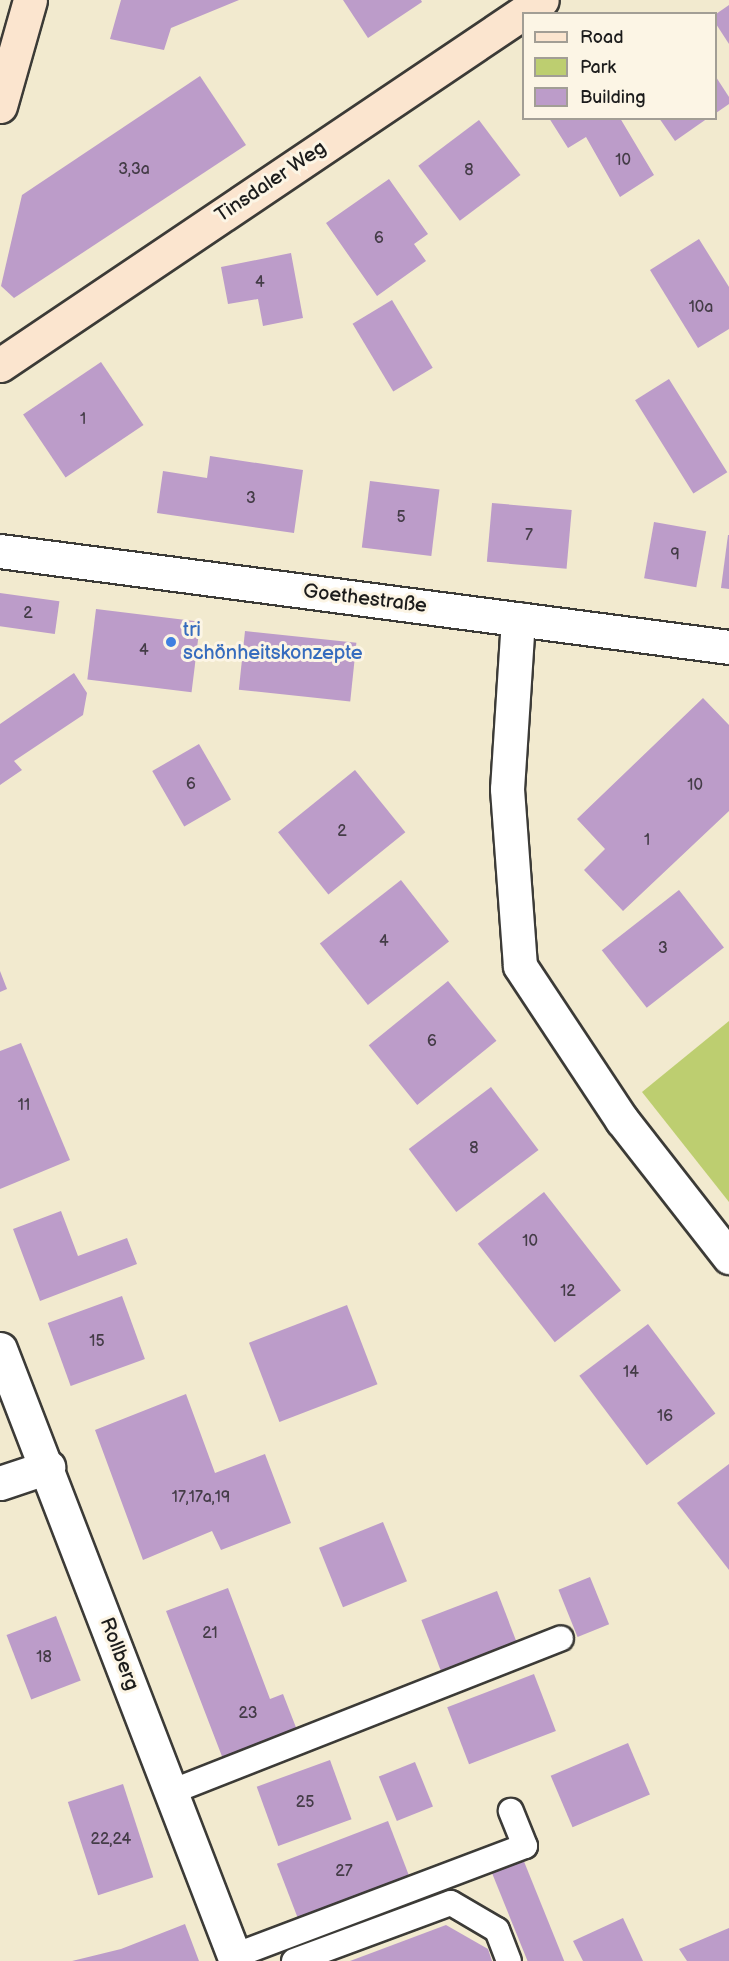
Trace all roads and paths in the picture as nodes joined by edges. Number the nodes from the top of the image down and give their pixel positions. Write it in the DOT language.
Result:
graph roads {
  1 [pos="30,0"];
  2 [pos="542,0"];
  3 [pos="524,12"];
  4 [pos="522,13"];
  5 [pos="0,106"];
  6 [pos="0,365"];
  7 [pos="0,551"];
  8 [pos="518,619"];
  9 [pos="729,647"];
  10 [pos="729,1257"];
  11 [pos="0,1349"];
  12 [pos="48,1467"];
  13 [pos="0,1483"];
  14 [pos="561,1638"];
  15 [pos="171,1792"];
  16 [pos="511,1811"];
  17 [pos="235,1959"];
  18 [pos="294,1961"];
  19 [pos="510,1961"];
  1 -- 5 [label="street"];
  2 -- 3 [label="street, Tinsdaler Weg"];
  4 -- 6 [label="street, Tinsdaler Weg"];
  7 -- 8 [label="street, Goethestraße"];
  8 -- 9 [label="street, Goethestraße"];
  8 -- 10 [label="street"];
  11 -- 12 [label="street, Rollberg"];
  12 -- 13 [label="street"];
  12 -- 15 [label="street, Rollberg"];
  14 -- 15 [label="lane"];
  15 -- 17 [label="street, Rollberg"];
  16 -- 17 [label="lane"];
  18 -- 19 [label="lane"];
}
